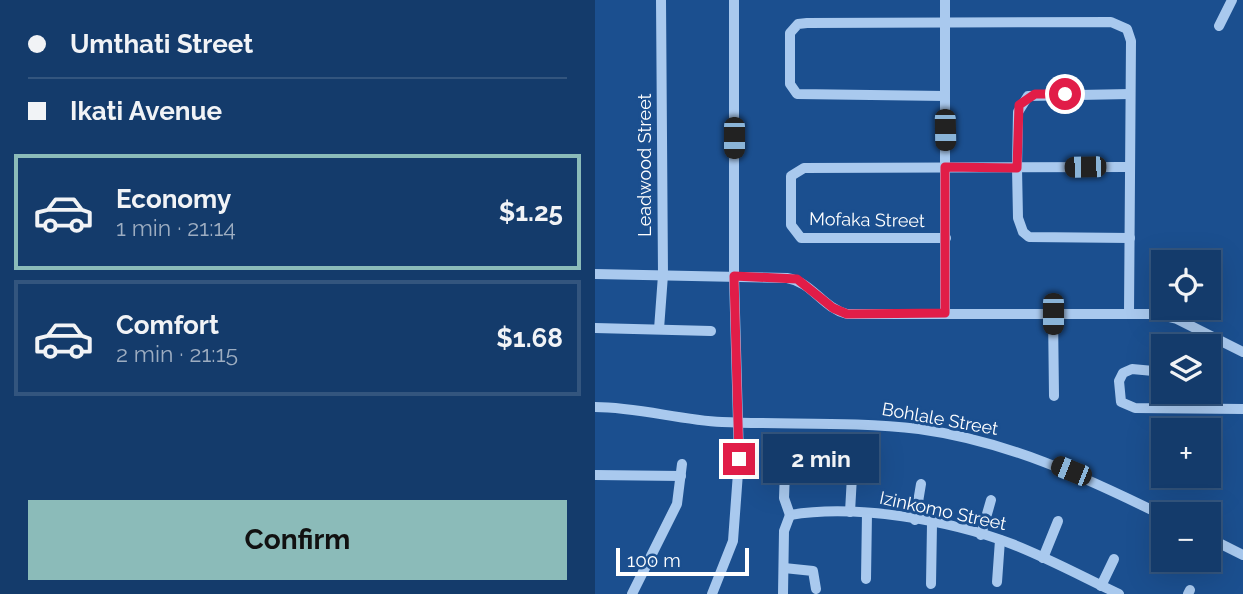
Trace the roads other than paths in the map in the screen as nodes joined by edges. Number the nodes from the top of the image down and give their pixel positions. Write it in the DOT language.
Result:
graph roads {
  1 [pos="661,0"];
  2 [pos="734,0"];
  3 [pos="945,0"];
  4 [pos="1232,0"];
  5 [pos="945,23"];
  6 [pos="1219,26"];
  7 [pos="1130,94"];
  8 [pos="945,96"];
  9 [pos="945,167"];
  10 [pos="1130,167"];
  11 [pos="1017,168"];
  12 [pos="1130,238"];
  13 [pos="946,239"];
  14 [pos="595,274"];
  15 [pos="663,275"];
  16 [pos="734,276"];
  17 [pos="945,313"];
  18 [pos="1129,313"];
  19 [pos="1053,314"];
  20 [pos="595,328"];
  21 [pos="659,329"];
  22 [pos="711,331"];
  23 [pos="1243,352"];
  24 [pos="1151,369"];
  25 [pos="1054,396"];
  26 [pos="1169,404"];
  27 [pos="595,407"];
  28 [pos="1169,408"];
  29 [pos="1243,409"];
  30 [pos="738,423"];
  31 [pos="785,471"];
  32 [pos="595,475"];
  33 [pos="852,476"];
  34 [pos="921,484"];
  35 [pos="991,500"];
  36 [pos="1151,510"];
  37 [pos="850,512"];
  38 [pos="867,513"];
  39 [pos="790,515"];
  40 [pos="915,520"];
  41 [pos="1058,522"];
  42 [pos="932,524"];
  43 [pos="981,535"];
  44 [pos="1000,540"];
  45 [pos="1221,544"];
  46 [pos="1243,555"];
  47 [pos="1043,558"];
  48 [pos="1114,559"];
  49 [pos="784,569"];
  50 [pos="866,579"];
  51 [pos="997,582"];
  52 [pos="931,584"];
  53 [pos="1101,586"];
  54 [pos="816,589"];
  55 [pos="632,594"];
  56 [pos="712,594"];
  57 [pos="783,594"];
  58 [pos="1119,594"];
  1 -- 15 [label="street, Leadwood Street"];
  2 -- 16 [label="street"];
  3 -- 5 [label="street"];
  4 -- 6 [label="street"];
  5 -- 7 [label="street"];
  5 -- 8 [label="street"];
  5 -- 8 [label="street"];
  7 -- 10 [label="street"];
  7 -- 11 [label="street"];
  8 -- 9 [label="street"];
  9 -- 11 [label="street"];
  9 -- 13 [label="street"];
  9 -- 13 [label="street, Mofaka Street"];
  10 -- 11 [label="street"];
  10 -- 12 [label="street"];
  11 -- 12 [label="street"];
  12 -- 18 [label="street"];
  13 -- 17 [label="street"];
  14 -- 15 [label="street"];
  15 -- 16 [label="street"];
  15 -- 21 [label="street, Leadwood Street"];
  16 -- 17 [label="street"];
  16 -- 30 [label="street"];
  17 -- 19 [label="street"];
  18 -- 19 [label="street"];
  18 -- 23 [label="street"];
  19 -- 25 [label="street"];
  20 -- 21 [label="street"];
  21 -- 22 [label="street"];
  24 -- 28 [label="street"];
  26 -- 28 [label="street"];
  27 -- 30 [label="street, Bohlale Street"];
  28 -- 29 [label="street"];
  30 -- 36 [label="street, Bohlale Street"];
  30 -- 56 [label="street"];
  31 -- 39 [label="street"];
  32 -- 55 [label="street"];
  33 -- 37 [label="street"];
  34 -- 40 [label="street"];
  35 -- 43 [label="street"];
  37 -- 38 [label="street, Izinkomo Street"];
  37 -- 39 [label="street, Izinkomo Street"];
  38 -- 40 [label="street, Izinkomo Street"];
  38 -- 50 [label="street"];
  39 -- 49 [label="street"];
  40 -- 42 [label="street, Izinkomo Street"];
  41 -- 47 [label="street"];
  42 -- 43 [label="street, Izinkomo Street"];
  42 -- 52 [label="street"];
  43 -- 44 [label="street, Izinkomo Street"];
  44 -- 47 [label="street, Izinkomo Street"];
  44 -- 51 [label="street"];
  45 -- 46 [label="street"];
  47 -- 53 [label="street, Izinkomo Street"];
  48 -- 53 [label="street"];
  49 -- 54 [label="street"];
  49 -- 57 [label="street"];
  53 -- 58 [label="street, Izinkomo Street"];
}
